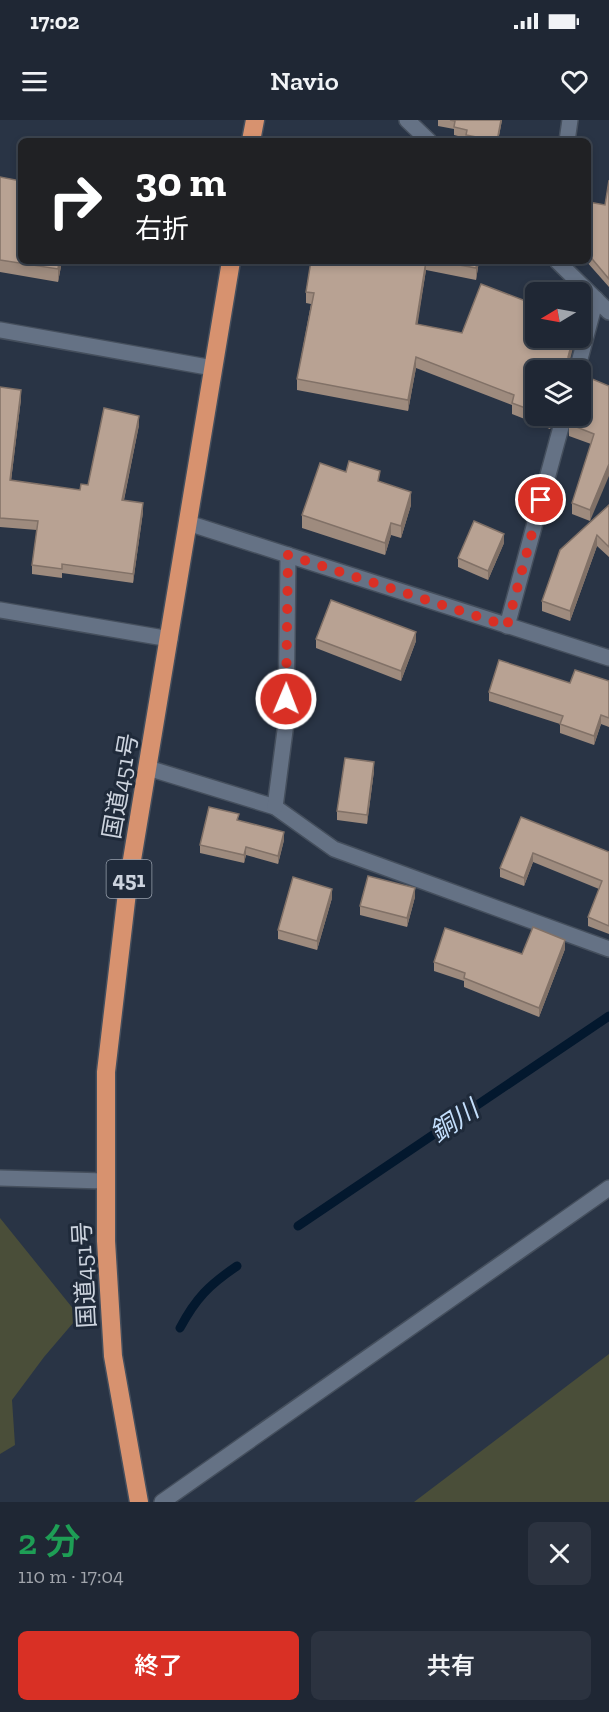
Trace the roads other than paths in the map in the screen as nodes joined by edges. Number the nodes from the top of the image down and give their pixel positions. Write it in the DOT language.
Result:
graph roads {
  1 [pos="255,120"];
  2 [pos="406,120"];
  3 [pos="570,120"];
  4 [pos="252,138"];
  5 [pos="426,138"];
  6 [pos="567,138"];
  7 [pos="230,264"];
  8 [pos="560,264"];
  9 [pos="596,299"];
  10 [pos="609,312"];
  11 [pos="0,330"];
  12 [pos="580,360"];
  13 [pos="213,368"];
  14 [pos="561,426"];
  15 [pos="188,523"];
  16 [pos="288,555"];
  17 [pos="0,610"];
  18 [pos="507,626"];
  19 [pos="170,639"];
  20 [pos="609,658"];
  21 [pos="148,768"];
  22 [pos="275,807"];
  23 [pos="609,949"];
  24 [pos="0,1178"];
  25 [pos="104,1181"];
  26 [pos="609,1188"];
  27 [pos="139,1502"];
  28 [pos="162,1502"];
  1 -- 4 [label="highway"];
  2 -- 5 [label="street"];
  3 -- 6 [label="street"];
  7 -- 13 [label="highway, 国道451号 / 451"];
  8 -- 9 [label="street"];
  9 -- 10 [label="street"];
  9 -- 12 [label="street"];
  11 -- 13 [label="street"];
  13 -- 15 [label="highway, 国道451号 / 451"];
  14 -- 18 [label="street"];
  15 -- 16 [label="street"];
  15 -- 19 [label="highway, 国道451号 / 451"];
  16 -- 18 [label="street"];
  16 -- 22 [label="street"];
  17 -- 19 [label="street"];
  18 -- 20 [label="street"];
  19 -- 21 [label="highway, 国道451号 / 451"];
  21 -- 22 [label="street"];
  21 -- 25 [label="highway, 国道451号 / 451"];
  22 -- 23 [label="street"];
  24 -- 25 [label="street"];
  25 -- 27 [label="highway, 国道451号 / 451"];
  26 -- 28 [label="street"];
}
